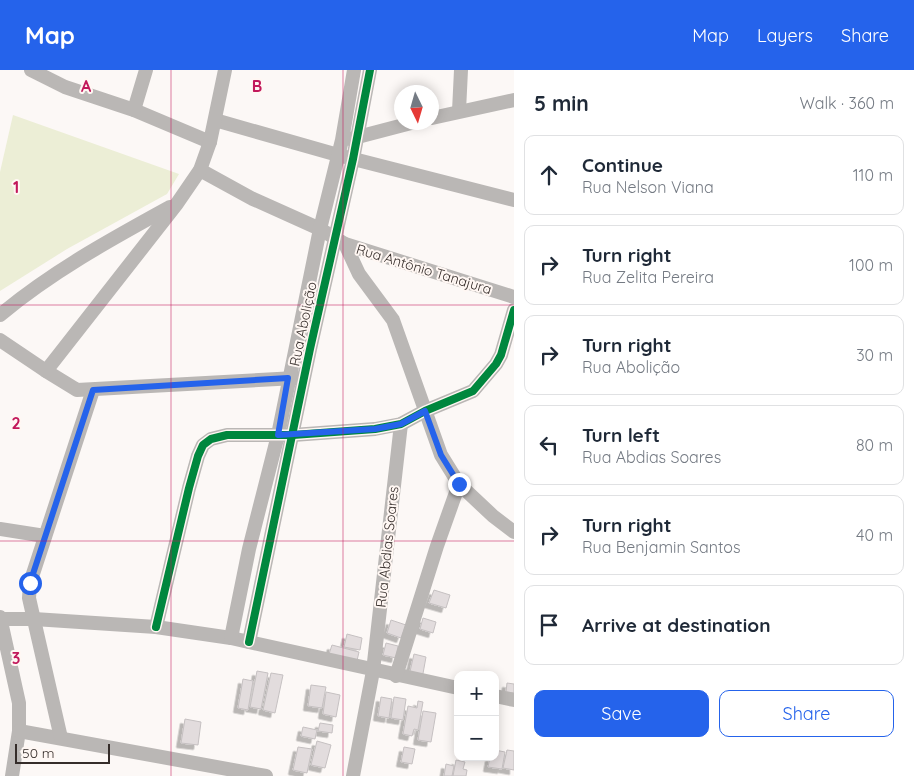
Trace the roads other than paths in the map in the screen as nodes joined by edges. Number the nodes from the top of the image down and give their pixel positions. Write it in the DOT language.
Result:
graph roads {
  1 [pos="31,70"];
  2 [pos="146,70"];
  3 [pos="225,70"];
  4 [pos="354,70"];
  5 [pos="370,70"];
  6 [pos="460,70"];
  7 [pos="52,75"];
  8 [pos="514,100"];
  9 [pos="134,110"];
  10 [pos="459,111"];
  11 [pos="439,116"];
  12 [pos="215,120"];
  13 [pos="394,128"];
  14 [pos="357,138"];
  15 [pos="342,140"];
  16 [pos="210,142"];
  17 [pos="338,156"];
  18 [pos="353,159"];
  19 [pos="200,170"];
  20 [pos="514,200"];
  21 [pos="176,204"];
  22 [pos="320,228"];
  23 [pos="340,241"];
  24 [pos="514,297"];
  25 [pos="514,310"];
  26 [pos="0,315"];
  27 [pos="0,340"];
  28 [pos="46,372"];
  29 [pos="288,378"];
  30 [pos="304,378"];
  31 [pos="93,390"];
  32 [pos="425,411"];
  33 [pos="401,424"];
  34 [pos="278,435"];
  35 [pos="293,435"];
  36 [pos="459,484"];
  37 [pos="0,529"];
  38 [pos="514,532"];
  39 [pos="45,536"];
  40 [pos="0,618"];
  41 [pos="34,619"];
  42 [pos="156,627"];
  43 [pos="231,638"];
  44 [pos="249,642"];
  45 [pos="373,671"];
  46 [pos="396,676"];
  47 [pos="454,687"];
  48 [pos="499,697"];
  49 [pos="514,700"];
  50 [pos="19,731"];
  51 [pos="61,738"];
  52 [pos="12,776"];
  53 [pos="266,776"];
  54 [pos="353,776"];
  1 -- 7 [label="street"];
  2 -- 9 [label="street"];
  3 -- 12 [label="street"];
  4 -- 15 [label="street, Rua Abolição"];
  5 -- 14 [label="street, Rua Abolição"];
  6 -- 10 [label="street"];
  7 -- 9 [label="street"];
  8 -- 10 [label="street"];
  9 -- 16 [label="street"];
  10 -- 11 [label="street"];
  12 -- 16 [label="street"];
  12 -- 17 [label="street"];
  13 -- 14 [label="street"];
  14 -- 15 [label="street"];
  14 -- 18 [label="street, Rua Abolição"];
  15 -- 17 [label="street, Rua Abolição"];
  16 -- 19 [label="street"];
  17 -- 18 [label="street"];
  17 -- 22 [label="street, Rua Abolição"];
  18 -- 20 [label="street"];
  18 -- 23 [label="street, Rua Abolição"];
  19 -- 21 [label="street"];
  19 -- 22 [label="street"];
  21 -- 26 [label="street"];
  21 -- 28 [label="street"];
  22 -- 23 [label="street, Rua Antônio Tanajura"];
  22 -- 29 [label="street, Rua Abolição"];
  23 -- 24 [label="street, Rua Antônio Tanajura"];
  23 -- 30 [label="street, Rua Abolição"];
  23 -- 32 [label="street"];
  25 -- 32 [label="street"];
  27 -- 28 [label="street"];
  28 -- 31 [label="street"];
  29 -- 30 [label="street"];
  29 -- 31 [label="street"];
  29 -- 34 [label="street, Rua Abolição"];
  30 -- 35 [label="street, Rua Abolição"];
  31 -- 39 [label="street"];
  32 -- 33 [label="street"];
  32 -- 36 [label="street"];
  33 -- 35 [label="street"];
  33 -- 45 [label="street, Rua Abdias Soares"];
  34 -- 35 [label="street"];
  34 -- 42 [label="street"];
  34 -- 43 [label="street, Rua Abolição"];
  35 -- 44 [label="street, Rua Abolição"];
  36 -- 38 [label="street"];
  36 -- 46 [label="street"];
  37 -- 39 [label="street"];
  39 -- 41 [label="street"];
  40 -- 41 [label="street"];
  40 -- 50 [label="street"];
  41 -- 42 [label="street"];
  41 -- 51 [label="street"];
  42 -- 43 [label="street"];
  43 -- 44 [label="street"];
  44 -- 45 [label="street"];
  45 -- 46 [label="street"];
  45 -- 54 [label="street, Rua Abdias Soares"];
  46 -- 47 [label="street"];
  48 -- 49 [label="street"];
  50 -- 51 [label="street"];
  50 -- 52 [label="street"];
  51 -- 53 [label="street"];
}
